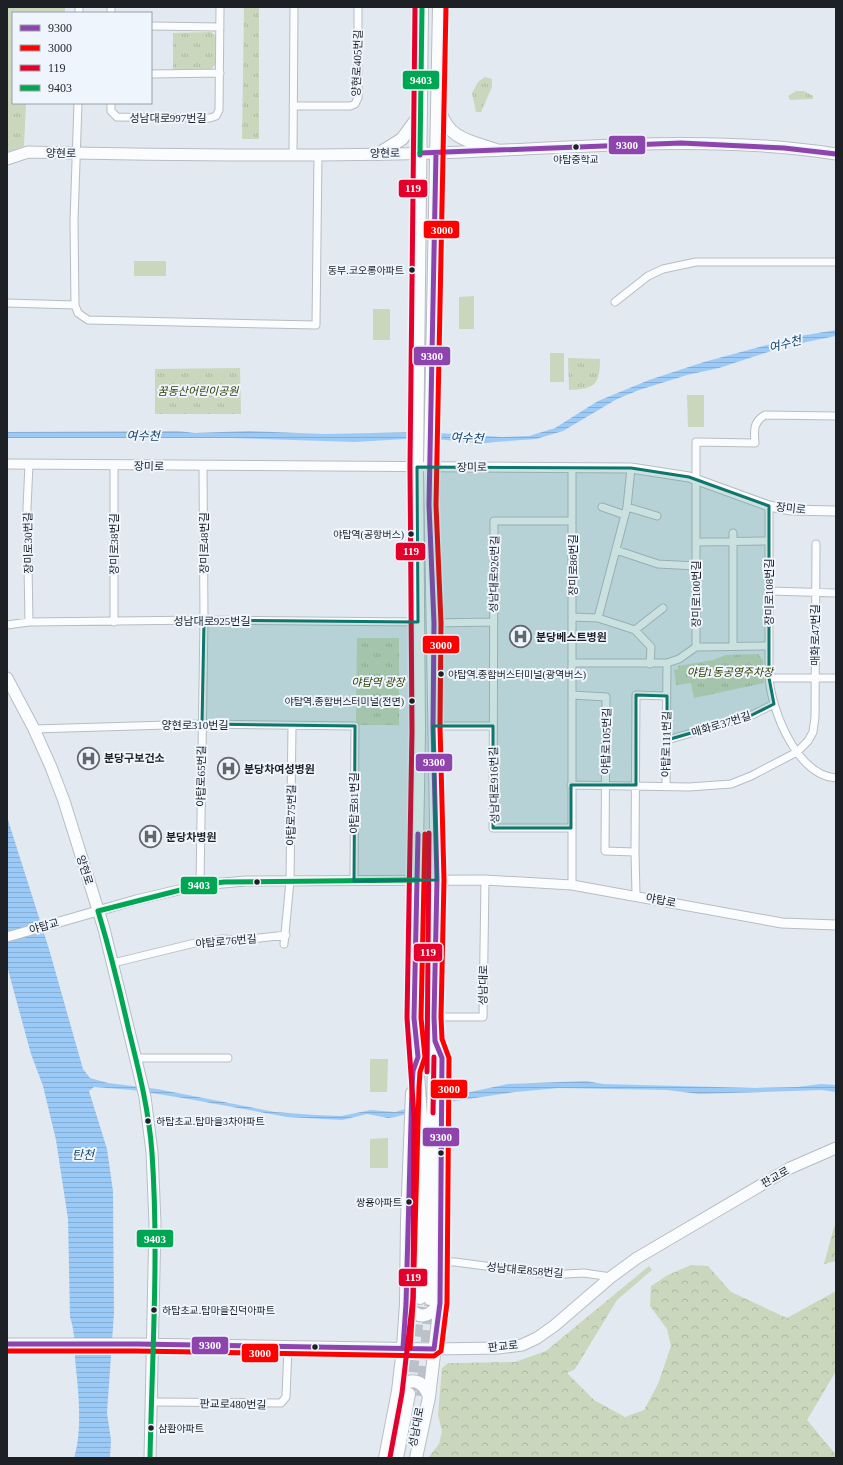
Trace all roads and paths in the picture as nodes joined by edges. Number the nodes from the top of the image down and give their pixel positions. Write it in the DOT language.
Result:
graph roads {
  1 [pos="220,7"];
  2 [pos="294,7"];
  3 [pos="358,7"];
  4 [pos="422,7"];
  5 [pos="439,7"];
  6 [pos="152,26"];
  7 [pos="220,27"];
  8 [pos="220,73"];
  9 [pos="152,74"];
  10 [pos="437,102"];
  11 [pos="78,104"];
  12 [pos="111,104"];
  13 [pos="293,106"];
  14 [pos="421,113"];
  15 [pos="496,150"];
  16 [pos="77,153"];
  17 [pos="420,153"];
  18 [pos="436,153"];
  19 [pos="293,154"];
  20 [pos="318,154"];
  21 [pos="378,154"];
  22 [pos="836,154"];
  23 [pos="7,159"];
  24 [pos="836,262"];
  25 [pos="615,302"];
  26 [pos="7,303"];
  27 [pos="75,305"];
  28 [pos="836,416"];
  29 [pos="7,464"];
  30 [pos="29,464"];
  31 [pos="114,465"];
  32 [pos="203,466"];
  33 [pos="417,467"];
  34 [pos="572,467"];
  35 [pos="430,468"];
  36 [pos="631,468"];
  37 [pos="696,481"];
  38 [pos="770,506"];
  39 [pos="602,507"];
  40 [pos="626,511"];
  41 [pos="836,511"];
  42 [pos="657,516"];
  43 [pos="572,521"];
  44 [pos="733,533"];
  45 [pos="769,541"];
  46 [pos="696,542"];
  47 [pos="733,542"];
  48 [pos="816,544"];
  49 [pos="616,550"];
  50 [pos="696,566"];
  51 [pos="770,591"];
  52 [pos="815,592"];
  53 [pos="836,593"];
  54 [pos="663,608"];
  55 [pos="573,617"];
  56 [pos="598,618"];
  57 [pos="204,620"];
  58 [pos="29,622"];
  59 [pos="114,622"];
  60 [pos="418,622"];
  61 [pos="434,622"];
  62 [pos="493,622"];
  63 [pos="7,625"];
  64 [pos="635,630"];
  65 [pos="733,646"];
  66 [pos="769,646"];
  67 [pos="696,647"];
  68 [pos="572,663"];
  69 [pos="667,663"];
  70 [pos="650,664"];
  71 [pos="7,678"];
  72 [pos="769,678"];
  73 [pos="815,678"];
  74 [pos="836,678"];
  75 [pos="572,695"];
  76 [pos="667,696"];
  77 [pos="774,704"];
  78 [pos="202,724"];
  79 [pos="292,726"];
  80 [pos="355,726"];
  81 [pos="433,726"];
  82 [pos="493,726"];
  83 [pos="34,729"];
  84 [pos="667,740"];
  85 [pos="797,752"];
  86 [pos="836,778"];
  87 [pos="571,785"];
  88 [pos="636,785"];
  89 [pos="605,786"];
  90 [pos="666,786"];
  91 [pos="571,828"];
  92 [pos="635,852"];
  93 [pos="418,880"];
  94 [pos="437,880"];
  95 [pos="486,880"];
  96 [pos="290,881"];
  97 [pos="354,881"];
  98 [pos="200,884"];
  99 [pos="572,885"];
  100 [pos="636,895"];
  101 [pos="98,911"];
  102 [pos="81,916"];
  103 [pos="836,925"];
  104 [pos="286,935"];
  105 [pos="7,937"];
  106 [pos="284,944"];
  107 [pos="113,963"];
  108 [pos="434,1017"];
  109 [pos="136,1058"];
  110 [pos="228,1058"];
  111 [pos="426,1115"];
  112 [pos="836,1148"];
  113 [pos="439,1262"];
  114 [pos="611,1277"];
  115 [pos="430,1300"];
  116 [pos="406,1304"];
  117 [pos="12,1344"];
  118 [pos="152,1344"];
  119 [pos="288,1347"];
  120 [pos="403,1348"];
  121 [pos="434,1349"];
  122 [pos="404,1392"];
  123 [pos="425,1396"];
  124 [pos="152,1402"];
  125 [pos="150,1458"];
  126 [pos="386,1458"];
  127 [pos="397,1458"];
  128 [pos="410,1458"];
  129 [pos="416,1458"];
  1 -- 7 [label="street, 성남대로997번길"];
  2 -- 13 [label="street"];
  3 -- 13 [label="street, 양현로405번길"];
  4 -- 14 [label="main road"];
  5 -- 10 [label="main road"];
  6 -- 7 [label="street"];
  7 -- 8 [label="street, 성남대로997번길"];
  8 -- 9 [label="street"];
  8 -- 12 [label="street, 성남대로997번길"];
  10 -- 15 [label="main road"];
  10 -- 18 [label="main road"];
  11 -- 16 [label="street"];
  13 -- 19 [label="street"];
  14 -- 17 [label="main road"];
  14 -- 21 [label="main road"];
  15 -- 18 [label="main road, 양현로"];
  15 -- 22 [label="main road, 양현로"];
  16 -- 19 [label="main road, 양현로"];
  16 -- 23 [label="main road, 양현로"];
  16 -- 27 [label="street"];
  17 -- 18 [label="main road, 양현로"];
  17 -- 21 [label="main road, 양현로"];
  17 -- 33 [label="main road"];
  18 -- 35 [label="main road"];
  19 -- 20 [label="main road, 양현로"];
  20 -- 21 [label="main road, 양현로"];
  20 -- 27 [label="street"];
  24 -- 25 [label="street"];
  26 -- 27 [label="street"];
  28 -- 37 [label="street, 장미로100번길"];
  29 -- 30 [label="street, 장미로"];
  30 -- 31 [label="street, 장미로"];
  30 -- 58 [label="street, 장미로30번길"];
  31 -- 32 [label="street, 장미로"];
  31 -- 59 [label="street, 장미로38번길"];
  32 -- 33 [label="street, 장미로"];
  32 -- 57 [label="street, 장미로48번길"];
  33 -- 35 [label="street, 장미로"];
  33 -- 60 [label="main road"];
  34 -- 35 [label="street, 장미로"];
  34 -- 36 [label="street, 장미로"];
  34 -- 43 [label="street, 장미로86번길"];
  35 -- 61 [label="main road"];
  36 -- 37 [label="street, 장미로"];
  36 -- 40 [label="street"];
  37 -- 38 [label="street, 장미로"];
  37 -- 46 [label="street, 장미로100번길"];
  38 -- 41 [label="street, 장미로"];
  38 -- 45 [label="street, 장미로108번길"];
  39 -- 40 [label="street"];
  40 -- 42 [label="street"];
  40 -- 49 [label="street"];
  43 -- 55 [label="street, 장미로86번길"];
  43 -- 62 [label="street, 성남대로926번길"];
  44 -- 47 [label="street"];
  45 -- 47 [label="street"];
  45 -- 51 [label="street, 장미로108번길"];
  46 -- 47 [label="street"];
  46 -- 50 [label="street, 장미로100번길"];
  47 -- 65 [label="street"];
  48 -- 52 [label="street, 매화로47번길"];
  49 -- 50 [label="street"];
  49 -- 56 [label="street"];
  50 -- 67 [label="street, 장미로100번길"];
  51 -- 52 [label="street"];
  51 -- 66 [label="street, 장미로108번길"];
  52 -- 53 [label="street"];
  52 -- 73 [label="street, 매화로47번길"];
  54 -- 64 [label="street"];
  55 -- 56 [label="street"];
  55 -- 68 [label="street, 장미로86번길"];
  56 -- 64 [label="street"];
  57 -- 59 [label="street, 성남대로925번길"];
  57 -- 60 [label="street, 성남대로925번길"];
  57 -- 78 [label="street, 야탑로65번길"];
  58 -- 59 [label="street, 성남대로925번길"];
  58 -- 63 [label="street, 성남대로925번길"];
  60 -- 93 [label="main road"];
  61 -- 62 [label="street, 성남대로926번길"];
  61 -- 81 [label="main road"];
  62 -- 82 [label="street"];
  64 -- 70 [label="street"];
  65 -- 66 [label="street"];
  65 -- 67 [label="street"];
  66 -- 72 [label="street, 장미로108번길"];
  67 -- 69 [label="street"];
  68 -- 70 [label="street"];
  68 -- 75 [label="street"];
  69 -- 70 [label="street"];
  69 -- 76 [label="street, 야탑로111번길"];
  71 -- 83 [label="main road, 양현로"];
  72 -- 73 [label="street, 매화로47번길"];
  72 -- 77 [label="street"];
  73 -- 74 [label="street, 매화로47번길"];
  73 -- 85 [label="street"];
  75 -- 87 [label="street"];
  75 -- 89 [label="street, 야탑로105번길"];
  76 -- 84 [label="street, 야탑로111번길"];
  76 -- 88 [label="street, 야탑로111번길"];
  77 -- 84 [label="street, 매화로37번길"];
  77 -- 85 [label="street"];
  78 -- 79 [label="street, 양현로310번길"];
  78 -- 83 [label="street, 양현로310번길"];
  78 -- 98 [label="street, 야탑로65번길"];
  79 -- 80 [label="street, 양현로310번길"];
  79 -- 96 [label="street, 야탑로75번길"];
  80 -- 97 [label="street, 야탑로81번길"];
  81 -- 82 [label="street"];
  81 -- 94 [label="main road"];
  82 -- 91 [label="street, 성남대로916번길"];
  83 -- 101 [label="main road, 양현로"];
  84 -- 90 [label="street, 야탑로111번길"];
  85 -- 86 [label="street"];
  85 -- 90 [label="street"];
  87 -- 89 [label="street, 야탑로105번길"];
  87 -- 91 [label="street"];
  88 -- 89 [label="street"];
  88 -- 90 [label="street, 야탑로111번길"];
  88 -- 92 [label="street, 야탑로111번길"];
  89 -- 92 [label="street"];
  91 -- 99 [label="street"];
  92 -- 100 [label="street, 야탑로111번길"];
  93 -- 94 [label="street, 야탑로"];
  93 -- 97 [label="street, 야탑로"];
  93 -- 111 [label="main road"];
  94 -- 95 [label="street, 야탑로"];
  94 -- 108 [label="main road"];
  95 -- 99 [label="street, 야탑로"];
  95 -- 108 [label="street, 성남대로"];
  96 -- 97 [label="street, 야탑로"];
  96 -- 98 [label="street, 야탑로"];
  96 -- 104 [label="street"];
  98 -- 101 [label="street, 야탑로"];
  99 -- 100 [label="street, 야탑로"];
  100 -- 103 [label="street, 야탑로"];
  101 -- 102 [label="street, 야탑로"];
  101 -- 107 [label="main road, 양현로"];
  102 -- 105 [label="street, 야탑교"];
  104 -- 106 [label="street"];
  104 -- 107 [label="street, 야탑로76번길"];
  107 -- 109 [label="main road, 양현로"];
  108 -- 111 [label="main road"];
  109 -- 110 [label="street"];
  109 -- 118 [label="main road, 양현로"];
  111 -- 113 [label="main road"];
  111 -- 115 [label="main road"];
  111 -- 116 [label="main road"];
  112 -- 114 [label="main road, 판교로"];
  113 -- 114 [label="street, 성남대로858번길"];
  113 -- 115 [label="main road"];
  114 -- 121 [label="main road, 판교로"];
  115 -- 116 [label="main road"];
  115 -- 121 [label="main road"];
  116 -- 120 [label="main road"];
  117 -- 118 [label="main road, 판교로"];
  118 -- 119 [label="main road, 판교로"];
  118 -- 124 [label="main road"];
  119 -- 120 [label="main road, 판교로"];
  119 -- 124 [label="street, 판교로480번길"];
  120 -- 121 [label="main road, 판교로"];
  120 -- 122 [label="main road"];
  121 -- 123 [label="main road"];
  122 -- 123 [label="main road"];
  122 -- 126 [label="main road"];
  122 -- 127 [label="main road, 성남대로"];
  123 -- 128 [label="main road, 성남대로"];
  123 -- 129 [label="main road"];
  124 -- 125 [label="main road"];
}
